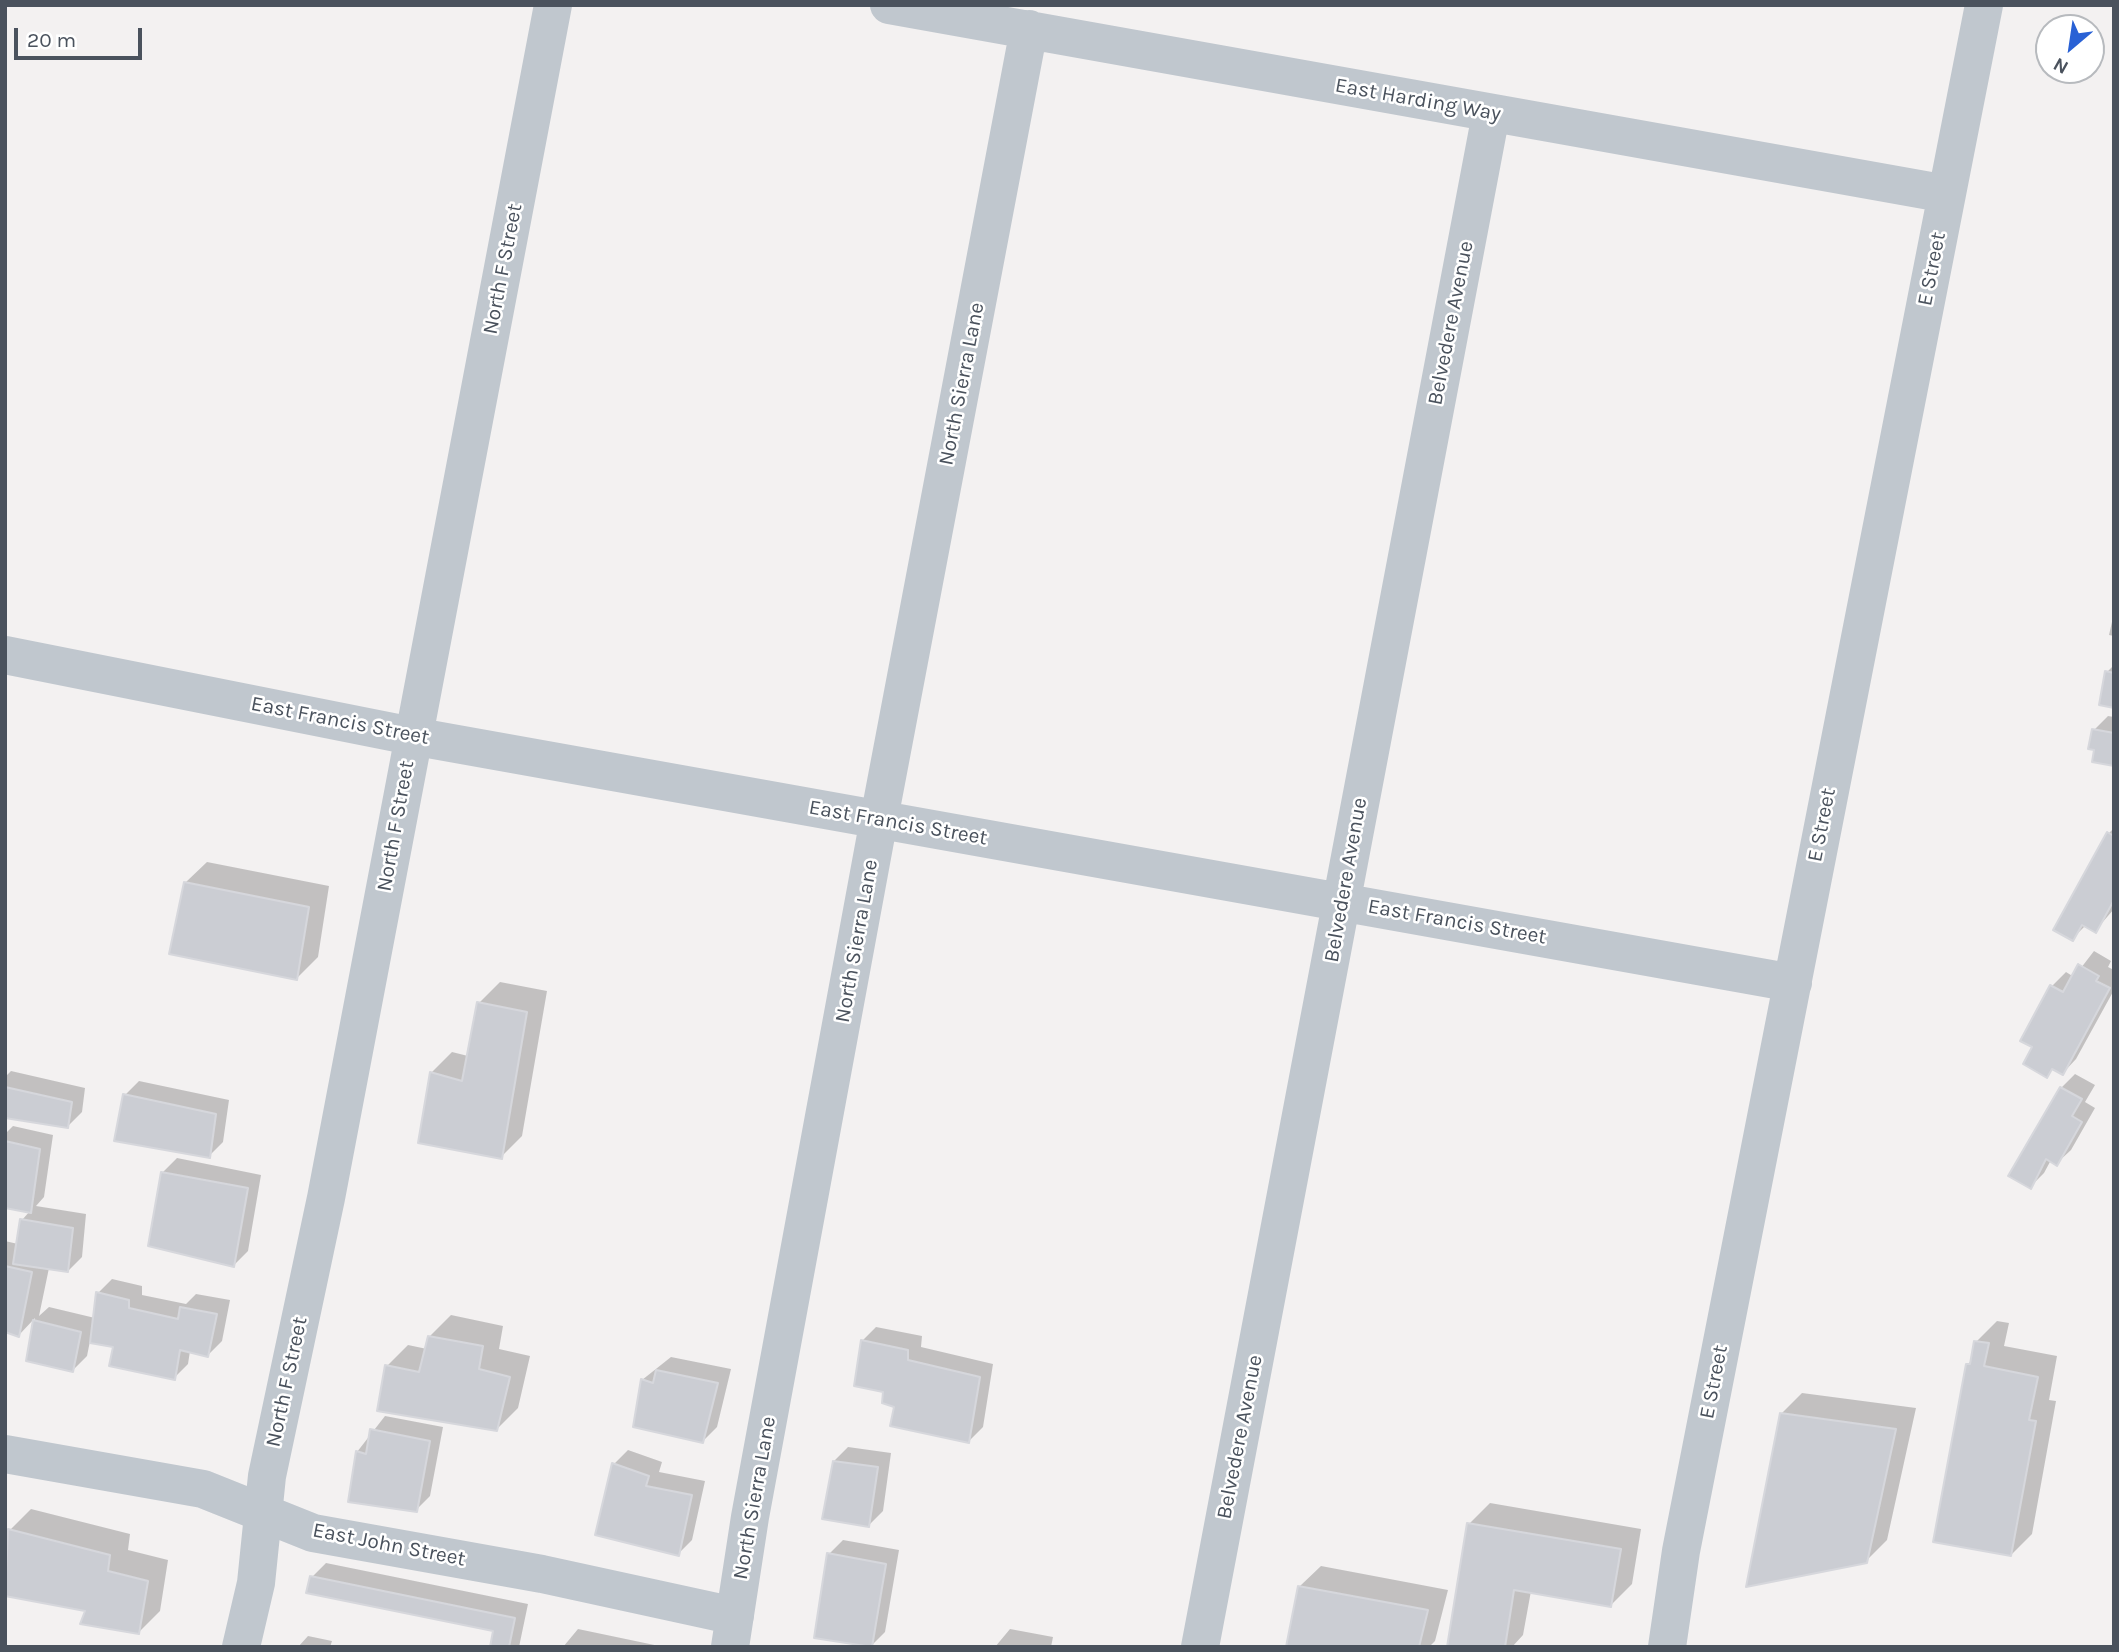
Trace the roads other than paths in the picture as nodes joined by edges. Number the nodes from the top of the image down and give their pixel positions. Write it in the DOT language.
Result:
graph roads {
  1 [pos="553,5"];
  2 [pos="889,5"];
  3 [pos="1984,5"];
  4 [pos="1029,30"];
  5 [pos="1491,114"];
  6 [pos="1947,194"];
  7 [pos="5,655"];
  8 [pos="412,736"];
  9 [pos="879,819"];
  10 [pos="1343,902"];
  11 [pos="1793,983"];
  12 [pos="5,1454"];
  13 [pos="264,1513"];
  14 [pos="732,1631"];
  15 [pos="241,1647"];
  16 [pos="1200,1647"];
  17 [pos="1667,1647"];
  1 -- 8 [label="street, North F Street"];
  2 -- 4 [label="street, East Harding Way"];
  3 -- 6 [label="street, E Street"];
  4 -- 5 [label="street, East Harding Way"];
  4 -- 9 [label="street, North Sierra Lane"];
  5 -- 6 [label="street, East Harding Way"];
  5 -- 10 [label="street, Belvedere Avenue"];
  6 -- 11 [label="street, E Street"];
  7 -- 8 [label="street, East Francis Street"];
  8 -- 9 [label="street, East Francis Street"];
  8 -- 13 [label="street, North F Street"];
  9 -- 10 [label="street, East Francis Street"];
  9 -- 14 [label="street, North Sierra Lane"];
  10 -- 11 [label="street, East Francis Street"];
  10 -- 16 [label="street, Belvedere Avenue"];
  11 -- 17 [label="street, E Street"];
  12 -- 13 [label="street, East John Street"];
  13 -- 14 [label="street, East John Street"];
  13 -- 15 [label="street, North F Street"];
}
